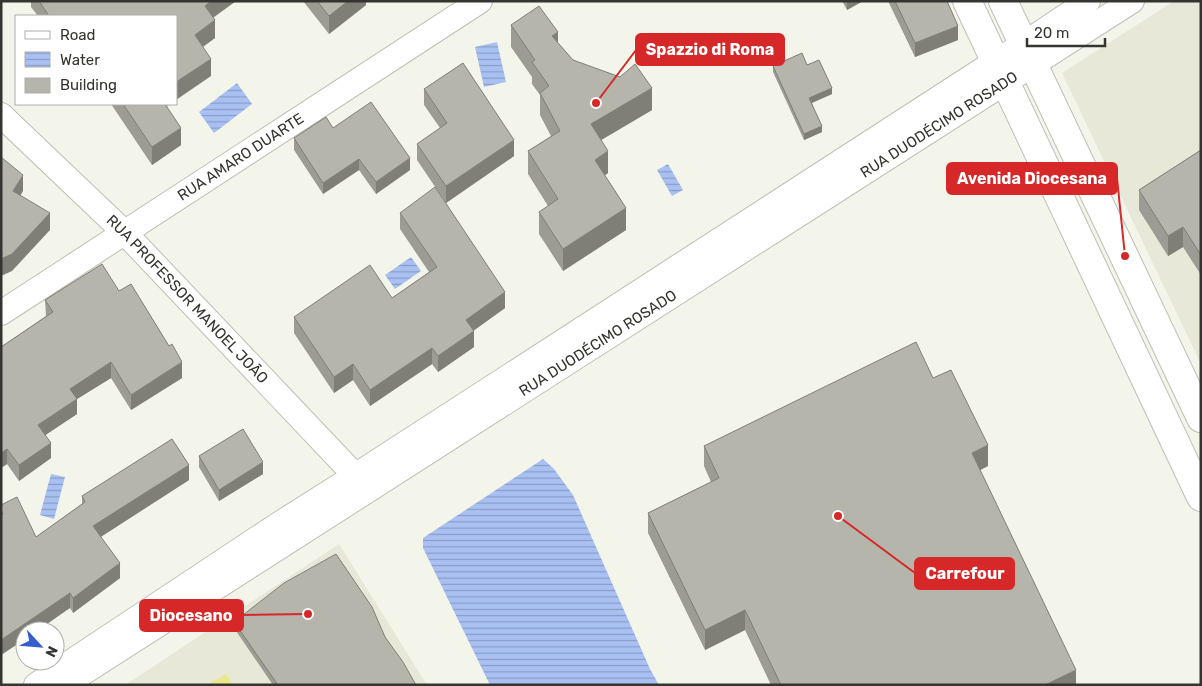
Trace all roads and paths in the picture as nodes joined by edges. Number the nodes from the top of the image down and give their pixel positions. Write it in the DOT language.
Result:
graph roads {
  1 [pos="480,1"];
  2 [pos="967,1"];
  3 [pos="1004,1"];
  4 [pos="1088,1"];
  5 [pos="1132,1"];
  6 [pos="1029,54"];
  7 [pos="1000,72"];
  8 [pos="1,116"];
  9 [pos="125,233"];
  10 [pos="1,313"];
  11 [pos="1201,418"];
  12 [pos="362,483"];
  13 [pos="1201,498"];
  14 [pos="36,685"];
  15 [pos="64,685"];
  1 -- 9 [label="street, RUA AMARO DUARTE"];
  2 -- 7 [label="street"];
  3 -- 6 [label="street"];
  4 -- 6 [label="street, RUA DUODÉCIMO ROSADO"];
  5 -- 6 [label="street, RUA DUODÉCIMO ROSADO"];
  6 -- 7 [label="street, RUA DUODÉCIMO ROSADO"];
  6 -- 11 [label="street"];
  7 -- 12 [label="street, RUA DUODÉCIMO ROSADO"];
  7 -- 13 [label="street"];
  8 -- 9 [label="street, RUA PROFESSOR MANOEL JOÃO"];
  9 -- 10 [label="street, RUA AMARO DUARTE"];
  9 -- 12 [label="street, RUA PROFESSOR MANOEL JOÃO"];
  12 -- 14 [label="street, RUA DUODÉCIMO ROSADO"];
  12 -- 15 [label="street, RUA DUODÉCIMO ROSADO"];
}
